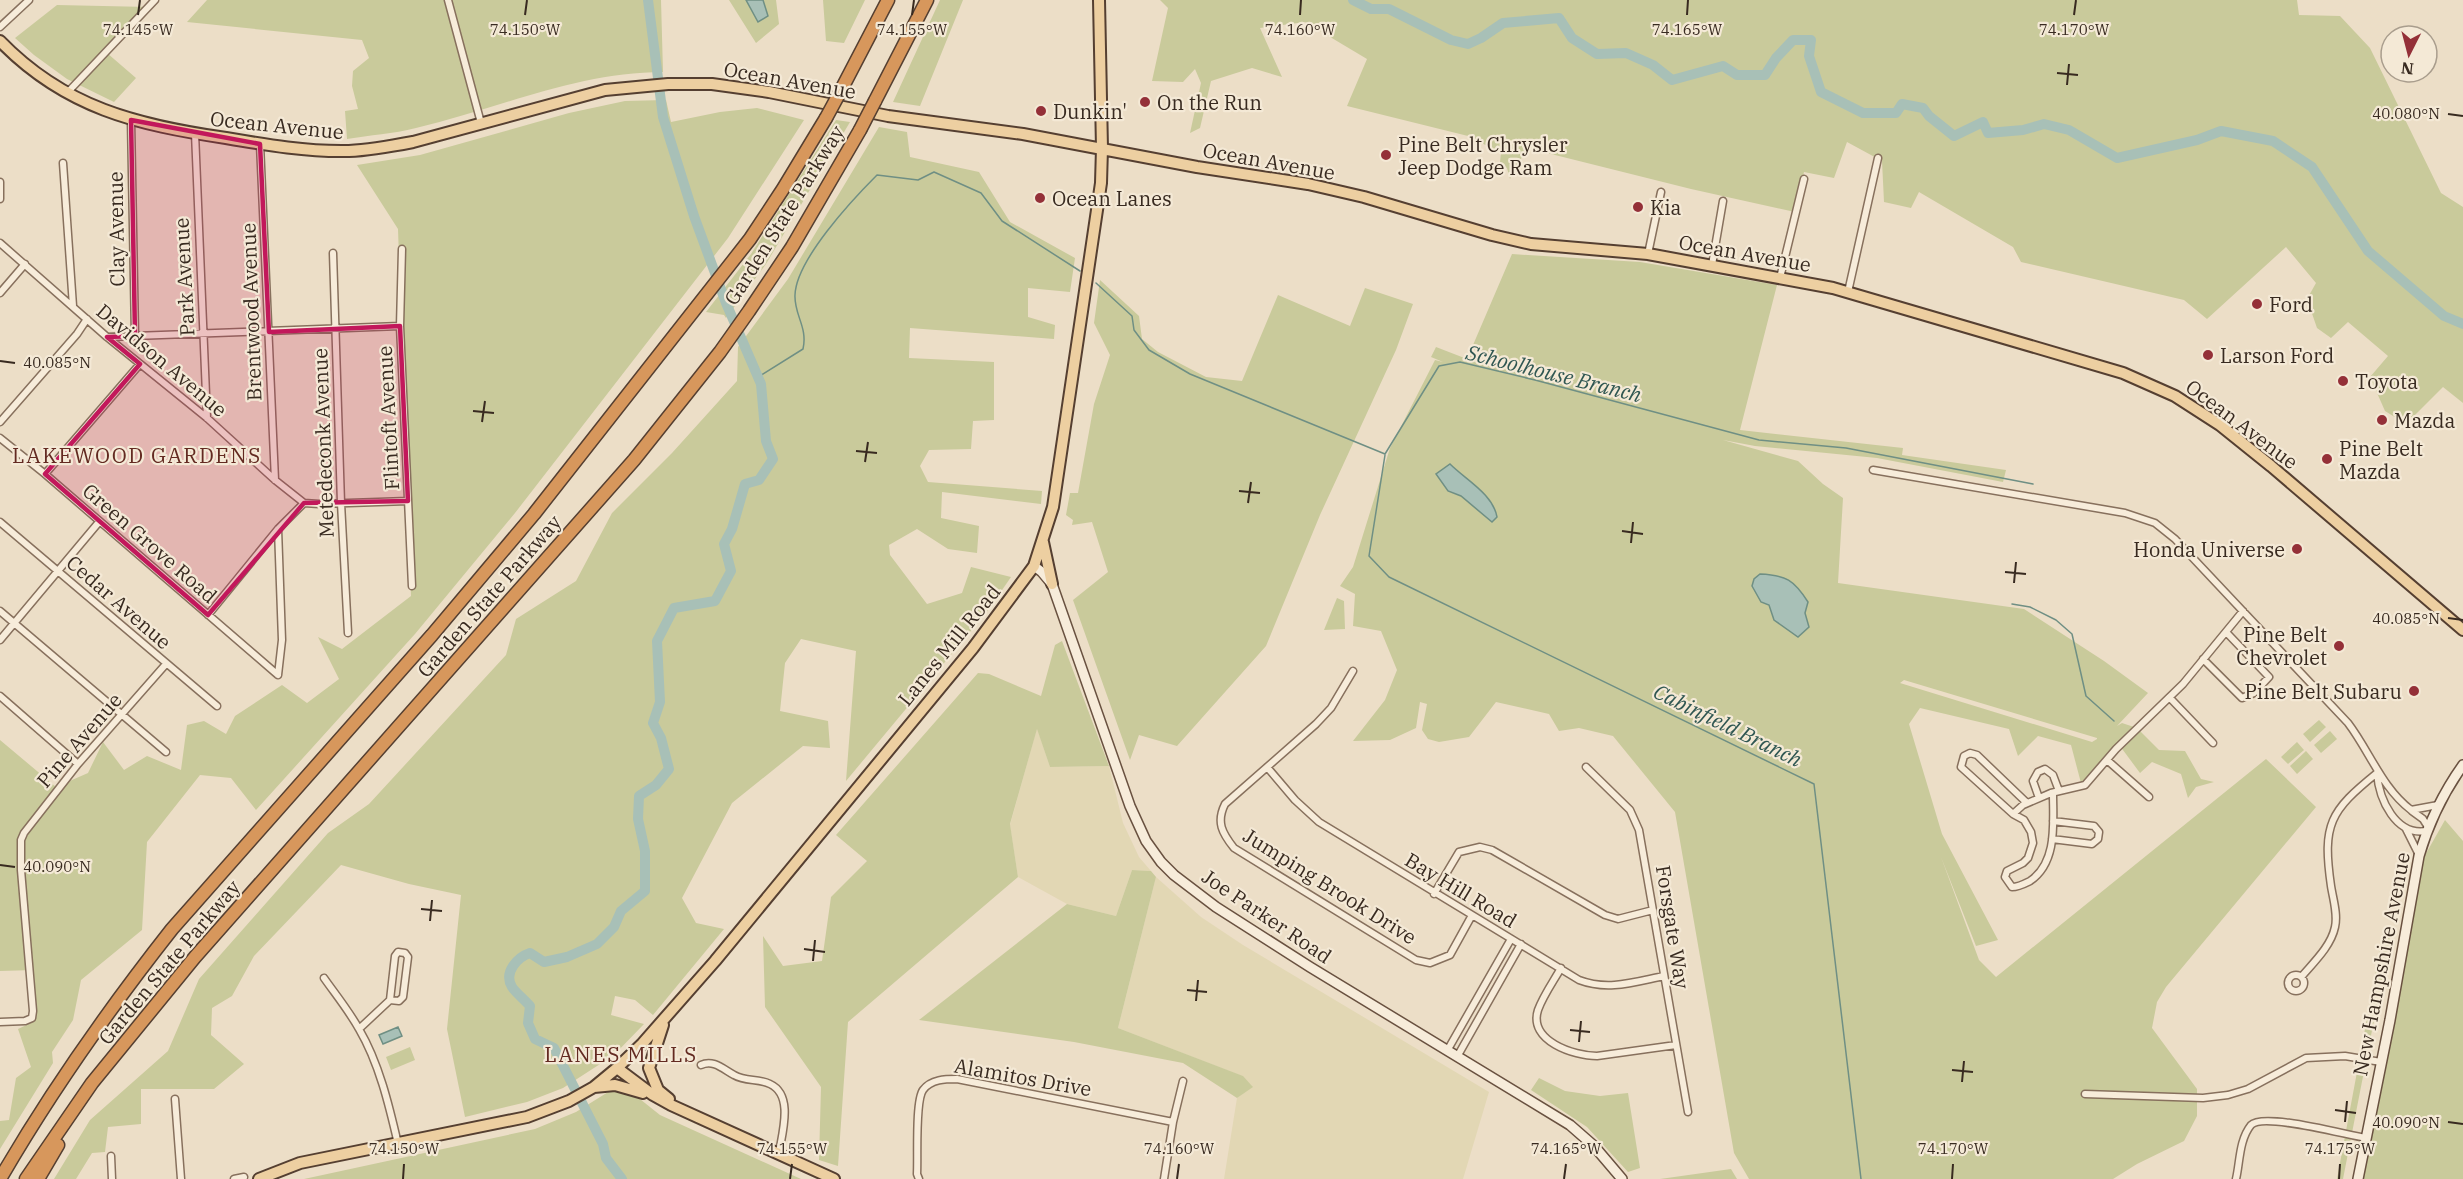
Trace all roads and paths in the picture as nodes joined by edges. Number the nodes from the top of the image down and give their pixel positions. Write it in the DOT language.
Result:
graph roads {
  1 [pos="29,0"];
  2 [pos="155,0"];
  3 [pos="448,0"];
  4 [pos="888,0"];
  5 [pos="927,0"];
  6 [pos="1099,0"];
  7 [pos="0,27"];
  8 [pos="0,41"];
  9 [pos="66,94"];
  10 [pos="131,120"];
  11 [pos="480,123"];
  12 [pos="195,133"];
  13 [pos="260,144"];
  14 [pos="1102,148"];
  15 [pos="1878,158"];
  16 [pos="63,163"];
  17 [pos="1804,178"];
  18 [pos="0,182"];
  19 [pos="1661,192"];
  20 [pos="0,199"];
  21 [pos="1723,201"];
  22 [pos="0,243"];
  23 [pos="402,249"];
  24 [pos="333,253"];
  25 [pos="1648,254"];
  26 [pos="25,264"];
  27 [pos="1712,265"];
  28 [pos="1780,278"];
  29 [pos="1848,292"];
  30 [pos="0,293"];
  31 [pos="73,306"];
  32 [pos="87,319"];
  33 [pos="400,326"];
  34 [pos="335,329"];
  35 [pos="269,332"];
  36 [pos="203,334"];
  37 [pos="135,336"];
  38 [pos="107,337"];
  39 [pos="140,364"];
  40 [pos="207,418"];
  41 [pos="0,422"];
  42 [pos="0,438"];
  43 [pos="1873,471"];
  44 [pos="45,474"];
  45 [pos="275,480"];
  46 [pos="408,501"];
  47 [pos="304,503"];
  48 [pos="341,503"];
  49 [pos="0,522"];
  50 [pos="99,522"];
  51 [pos="278,529"];
  52 [pos="1043,542"];
  53 [pos="1034,567"];
  54 [pos="58,572"];
  55 [pos="1052,584"];
  56 [pos="412,586"];
  57 [pos="0,611"];
  58 [pos="2243,611"];
  59 [pos="208,615"];
  60 [pos="14,624"];
  61 [pos="2463,630"];
  62 [pos="2226,632"];
  63 [pos="348,633"];
  64 [pos="0,640"];
  65 [pos="2204,659"];
  66 [pos="166,664"];
  67 [pos="1353,671"];
  68 [pos="0,696"];
  69 [pos="2170,698"];
  70 [pos="217,706"];
  71 [pos="122,715"];
  72 [pos="2213,742"];
  73 [pos="166,752"];
  74 [pos="2107,760"];
  75 [pos="78,764"];
  76 [pos="2463,765"];
  77 [pos="1267,767"];
  78 [pos="1586,767"];
  79 [pos="2377,773"];
  80 [pos="2388,785"];
  81 [pos="2380,789"];
  82 [pos="2056,792"];
  83 [pos="2149,797"];
  84 [pos="2039,798"];
  85 [pos="2027,803"];
  86 [pos="2438,805"];
  87 [pos="2411,810"];
  88 [pos="2013,814"];
  89 [pos="2053,821"];
  90 [pos="2406,829"];
  91 [pos="2427,829"];
  92 [pos="2052,839"];
  93 [pos="2419,856"];
  94 [pos="1434,894"];
  95 [pos="1653,910"];
  96 [pos="1471,916"];
  97 [pos="1511,939"];
  98 [pos="1521,944"];
  99 [pos="1561,968"];
  100 [pos="1664,976"];
  101 [pos="2302,976"];
  102 [pos="324,978"];
  103 [pos="390,1000"];
  104 [pos="669,1013"];
  105 [pos="0,1022"];
  106 [pos="359,1029"];
  107 [pos="1676,1045"];
  108 [pos="1447,1051"];
  109 [pos="1457,1057"];
  110 [pos="2381,1062"];
  111 [pos="701,1065"];
  112 [pos="617,1068"];
  113 [pos="1183,1081"];
  114 [pos="591,1088"];
  115 [pos="2085,1094"];
  116 [pos="659,1099"];
  117 [pos="175,1100"];
  118 [pos="683,1111"];
  119 [pos="1688,1112"];
  120 [pos="1173,1122"];
  121 [pos="60,1129"];
  122 [pos="2366,1138"];
  123 [pos="398,1144"];
  124 [pos="779,1153"];
  125 [pos="111,1156"];
  126 [pos="244,1177"];
  127 [pos="0,1179"];
  128 [pos="26,1179"];
  129 [pos="38,1179"];
  130 [pos="112,1179"];
  131 [pos="181,1179"];
  132 [pos="234,1179"];
  133 [pos="259,1179"];
  134 [pos="834,1179"];
  135 [pos="919,1179"];
  136 [pos="1164,1179"];
  137 [pos="1622,1179"];
  138 [pos="2236,1179"];
  139 [pos="2358,1179"];
  1 -- 7 [label="street"];
  2 -- 9 [label="street"];
  3 -- 11 [label="street"];
  4 -- 127 [label="highway, Garden State Parkway, bridge"];
  5 -- 121 [label="highway, Garden State Parkway, bridge"];
  6 -- 14 [label="main road, Lanes Mill Road"];
  8 -- 9 [label="main road, Ocean Avenue"];
  9 -- 10 [label="main road, Ocean Avenue"];
  10 -- 12 [label="main road, Ocean Avenue"];
  10 -- 37 [label="street, Clay Avenue"];
  11 -- 13 [label="main road, Ocean Avenue"];
  11 -- 14 [label="main road, Ocean Avenue"];
  12 -- 13 [label="main road, Ocean Avenue"];
  12 -- 36 [label="street, Park Avenue"];
  13 -- 35 [label="street, Brentwood Avenue"];
  14 -- 25 [label="main road, Ocean Avenue"];
  14 -- 52 [label="main road, Lanes Mill Road"];
  15 -- 29 [label="street"];
  16 -- 31 [label="street"];
  17 -- 28 [label="street"];
  18 -- 20 [label="street"];
  19 -- 25 [label="street"];
  21 -- 27 [label="street"];
  22 -- 26 [label="street, Davidson Avenue"];
  23 -- 33 [label="street, Flintoft Avenue"];
  24 -- 34 [label="street, Metedeconk Avenue"];
  25 -- 27 [label="main road, Ocean Avenue"];
  26 -- 30 [label="street"];
  26 -- 31 [label="street, Davidson Avenue"];
  27 -- 28 [label="main road, Ocean Avenue"];
  28 -- 29 [label="main road, Ocean Avenue"];
  29 -- 61 [label="main road, Ocean Avenue"];
  31 -- 32 [label="street, Davidson Avenue"];
  32 -- 38 [label="street, Davidson Avenue"];
  32 -- 41 [label="street"];
  33 -- 34 [label="street"];
  33 -- 46 [label="street, Flintoft Avenue"];
  34 -- 35 [label="street"];
  34 -- 48 [label="street, Metedeconk Avenue"];
  35 -- 36 [label="street"];
  35 -- 45 [label="street, Brentwood Avenue"];
  36 -- 37 [label="street"];
  36 -- 40 [label="street, Park Avenue"];
  37 -- 38 [label="street"];
  38 -- 39 [label="street, Davidson Avenue"];
  39 -- 40 [label="street, Davidson Avenue"];
  39 -- 44 [label="street"];
  40 -- 45 [label="street, Davidson Avenue"];
  42 -- 44 [label="street, Green Grove Road"];
  43 -- 58 [label="street"];
  44 -- 50 [label="street, Green Grove Road"];
  45 -- 47 [label="street, Davidson Avenue"];
  46 -- 48 [label="street"];
  46 -- 56 [label="street, Flintoft Avenue"];
  47 -- 48 [label="street"];
  47 -- 51 [label="street"];
  48 -- 63 [label="street, Metedeconk Avenue"];
  49 -- 54 [label="street, Cedar Avenue"];
  50 -- 54 [label="street"];
  50 -- 59 [label="street, Green Grove Road"];
  51 -- 59 [label="street"];
  51 -- 59 [label="street, Green Grove Road"];
  52 -- 53 [label="main road, Lanes Mill Road"];
  52 -- 55 [label="main road"];
  53 -- 55 [label="street, Joe Parker Road"];
  53 -- 104 [label="main road, Lanes Mill Road"];
  54 -- 60 [label="street"];
  54 -- 66 [label="street, Cedar Avenue"];
  55 -- 108 [label="street, Joe Parker Road"];
  57 -- 60 [label="street"];
  58 -- 62 [label="street"];
  58 -- 79 [label="street"];
  60 -- 64 [label="street"];
  60 -- 71 [label="street"];
  62 -- 65 [label="street"];
  62 -- 65 [label="street"];
  65 -- 69 [label="street"];
  66 -- 70 [label="street, Cedar Avenue"];
  66 -- 71 [label="street, Pine Avenue"];
  67 -- 77 [label="street, Jumping Brook Drive"];
  68 -- 75 [label="street"];
  69 -- 72 [label="street"];
  69 -- 74 [label="street"];
  71 -- 73 [label="street"];
  71 -- 75 [label="street, Pine Avenue"];
  74 -- 82 [label="street"];
  74 -- 83 [label="street"];
  75 -- 105 [label="street, Pine Avenue"];
  76 -- 86 [label="street, New Hampshire Avenue"];
  77 -- 94 [label="street, Bay Hill Road"];
  77 -- 96 [label="street, Jumping Brook Drive"];
  78 -- 95 [label="street, Forsgate Way"];
  79 -- 80 [label="street"];
  79 -- 81 [label="street"];
  79 -- 101 [label="street"];
  80 -- 81 [label="street"];
  80 -- 87 [label="street"];
  81 -- 90 [label="street"];
  82 -- 84 [label="street"];
  82 -- 84 [label="street"];
  82 -- 89 [label="street"];
  84 -- 85 [label="street"];
  85 -- 88 [label="street"];
  85 -- 88 [label="street"];
  86 -- 87 [label="street"];
  86 -- 91 [label="street, New Hampshire Avenue"];
  87 -- 91 [label="street"];
  88 -- 92 [label="street"];
  89 -- 92 [label="street"];
  89 -- 92 [label="street"];
  90 -- 91 [label="street"];
  90 -- 93 [label="street"];
  91 -- 93 [label="street, New Hampshire Avenue"];
  93 -- 110 [label="street, New Hampshire Avenue"];
  94 -- 95 [label="street"];
  94 -- 96 [label="street, Bay Hill Road"];
  95 -- 100 [label="street, Forsgate Way"];
  96 -- 97 [label="street, Bay Hill Road"];
  97 -- 98 [label="street, Bay Hill Road"];
  97 -- 108 [label="street"];
  98 -- 99 [label="street, Bay Hill Road"];
  98 -- 109 [label="street"];
  99 -- 100 [label="street, Bay Hill Road"];
  99 -- 107 [label="street"];
  100 -- 107 [label="street, Forsgate Way"];
  102 -- 106 [label="street"];
  103 -- 103 [label="street"];
  103 -- 106 [label="street"];
  104 -- 112 [label="main road, Lanes Mill Road"];
  104 -- 118 [label="main road"];
  106 -- 123 [label="street"];
  107 -- 119 [label="street, Forsgate Way"];
  108 -- 109 [label="street, Joe Parker Road"];
  109 -- 137 [label="street, Joe Parker Road"];
  110 -- 115 [label="street"];
  110 -- 122 [label="street, New Hampshire Avenue"];
  111 -- 124 [label="street"];
  112 -- 114 [label="main road, Lanes Mill Road"];
  112 -- 116 [label="main road"];
  113 -- 120 [label="street"];
  114 -- 116 [label="main road"];
  114 -- 123 [label="main road, Lanes Mill Road"];
  116 -- 118 [label="main road"];
  117 -- 131 [label="street"];
  118 -- 124 [label="main road"];
  120 -- 135 [label="street, Alamitos Drive"];
  120 -- 136 [label="street"];
  121 -- 128 [label="highway, Garden State Parkway"];
  121 -- 129 [label="highway"];
  122 -- 138 [label="street"];
  122 -- 139 [label="street, New Hampshire Avenue"];
  123 -- 133 [label="main road, Lanes Mill Road"];
  124 -- 134 [label="main road"];
  125 -- 130 [label="street"];
  126 -- 132 [label="street"];
}
